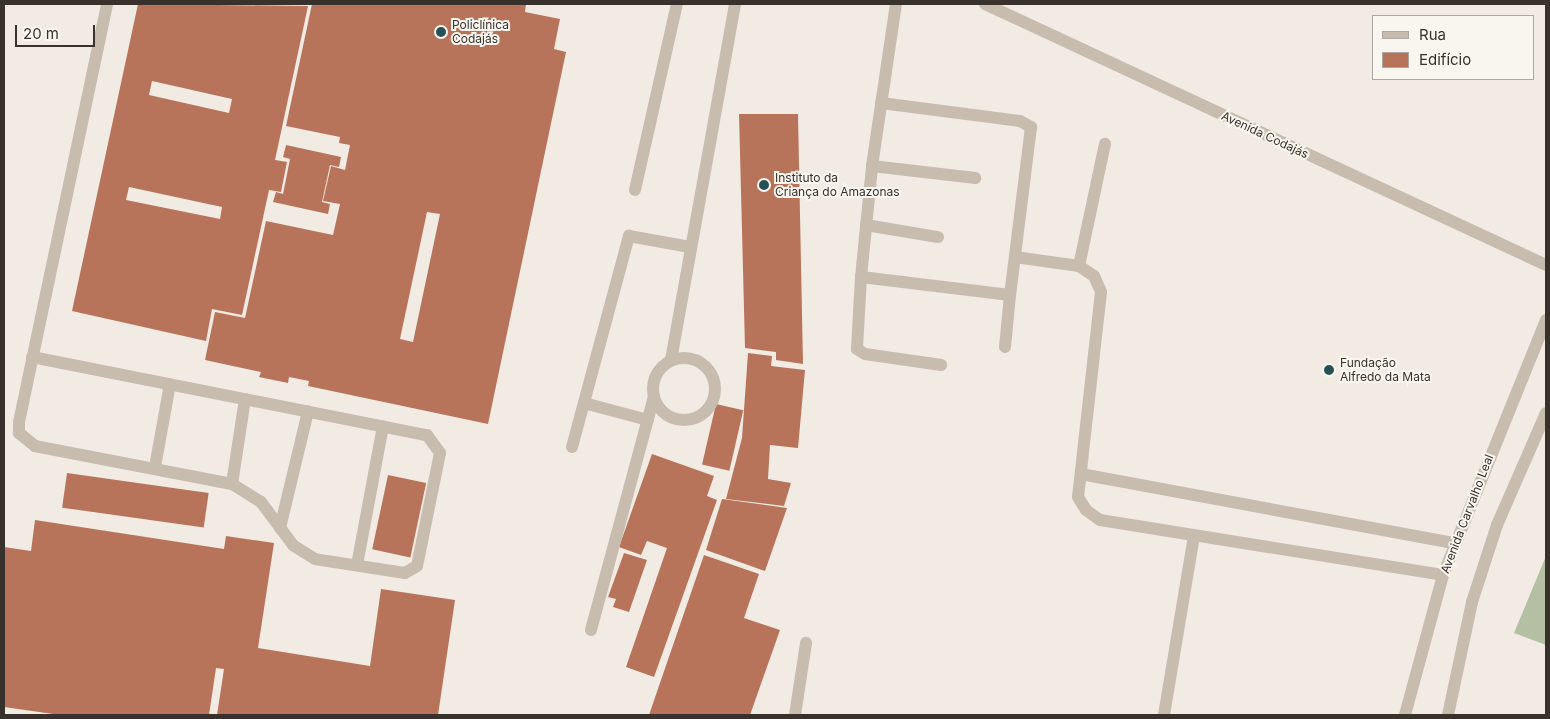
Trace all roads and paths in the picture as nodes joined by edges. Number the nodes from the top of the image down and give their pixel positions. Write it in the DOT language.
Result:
graph roads {
  1 [pos="106,4"];
  2 [pos="677,4"];
  3 [pos="735,4"];
  4 [pos="896,4"];
  5 [pos="985,4"];
  6 [pos="998,7"];
  7 [pos="881,103"];
  8 [pos="1105,144"];
  9 [pos="872,166"];
  10 [pos="975,178"];
  11 [pos="636,190"];
  12 [pos="866,225"];
  13 [pos="938,237"];
  14 [pos="690,247"];
  15 [pos="1015,257"];
  16 [pos="1546,265"];
  17 [pos="1079,266"];
  18 [pos="861,277"];
  19 [pos="1010,295"];
  20 [pos="1546,320"];
  21 [pos="1005,347"];
  22 [pos="32,357"];
  23 [pos="672,360"];
  24 [pos="940,365"];
  25 [pos="170,384"];
  26 [pos="654,396"];
  27 [pos="245,399"];
  28 [pos="584,403"];
  29 [pos="308,412"];
  30 [pos="1546,413"];
  31 [pos="648,420"];
  32 [pos="383,426"];
  33 [pos="572,447"];
  34 [pos="155,467"];
  35 [pos="1081,474"];
  36 [pos="232,484"];
  37 [pos="280,528"];
  38 [pos="1194,535"];
  39 [pos="1455,543"];
  40 [pos="356,565"];
  41 [pos="1443,576"];
  42 [pos="591,630"];
  43 [pos="806,643"];
  44 [pos="796,715"];
  45 [pos="1164,715"];
  46 [pos="1405,715"];
  47 [pos="1448,715"];
  1 -- 22 [label="street"];
  2 -- 11 [label="street"];
  3 -- 14 [label="street"];
  4 -- 7 [label="street"];
  5 -- 6 [label="street, Avenida Codajás"];
  6 -- 16 [label="street, Avenida Codajás"];
  7 -- 9 [label="street"];
  7 -- 15 [label="street"];
  8 -- 17 [label="street"];
  9 -- 10 [label="street"];
  9 -- 12 [label="street"];
  12 -- 13 [label="street"];
  12 -- 18 [label="street"];
  14 -- 23 [label="street"];
  14 -- 28 [label="street"];
  15 -- 17 [label="street"];
  15 -- 19 [label="street"];
  17 -- 35 [label="street"];
  18 -- 19 [label="street"];
  18 -- 24 [label="street"];
  19 -- 21 [label="street"];
  20 -- 39 [label="street, Avenida Carvalho Leal"];
  22 -- 25 [label="street"];
  22 -- 34 [label="street"];
  23 -- 26 [label="street"];
  23 -- 26 [label="street"];
  25 -- 27 [label="street"];
  25 -- 34 [label="street"];
  26 -- 31 [label="street"];
  27 -- 29 [label="street"];
  27 -- 36 [label="street"];
  28 -- 31 [label="street"];
  28 -- 33 [label="street"];
  29 -- 32 [label="street"];
  29 -- 37 [label="street"];
  30 -- 47 [label="street"];
  31 -- 42 [label="street"];
  32 -- 40 [label="street"];
  32 -- 40 [label="street"];
  34 -- 36 [label="street"];
  35 -- 38 [label="street"];
  35 -- 39 [label="street"];
  36 -- 37 [label="street"];
  37 -- 40 [label="street"];
  38 -- 41 [label="street"];
  38 -- 45 [label="street"];
  39 -- 41 [label="street, Avenida Carvalho Leal"];
  41 -- 46 [label="street, Avenida Carvalho Leal"];
  43 -- 44 [label="street"];
}
